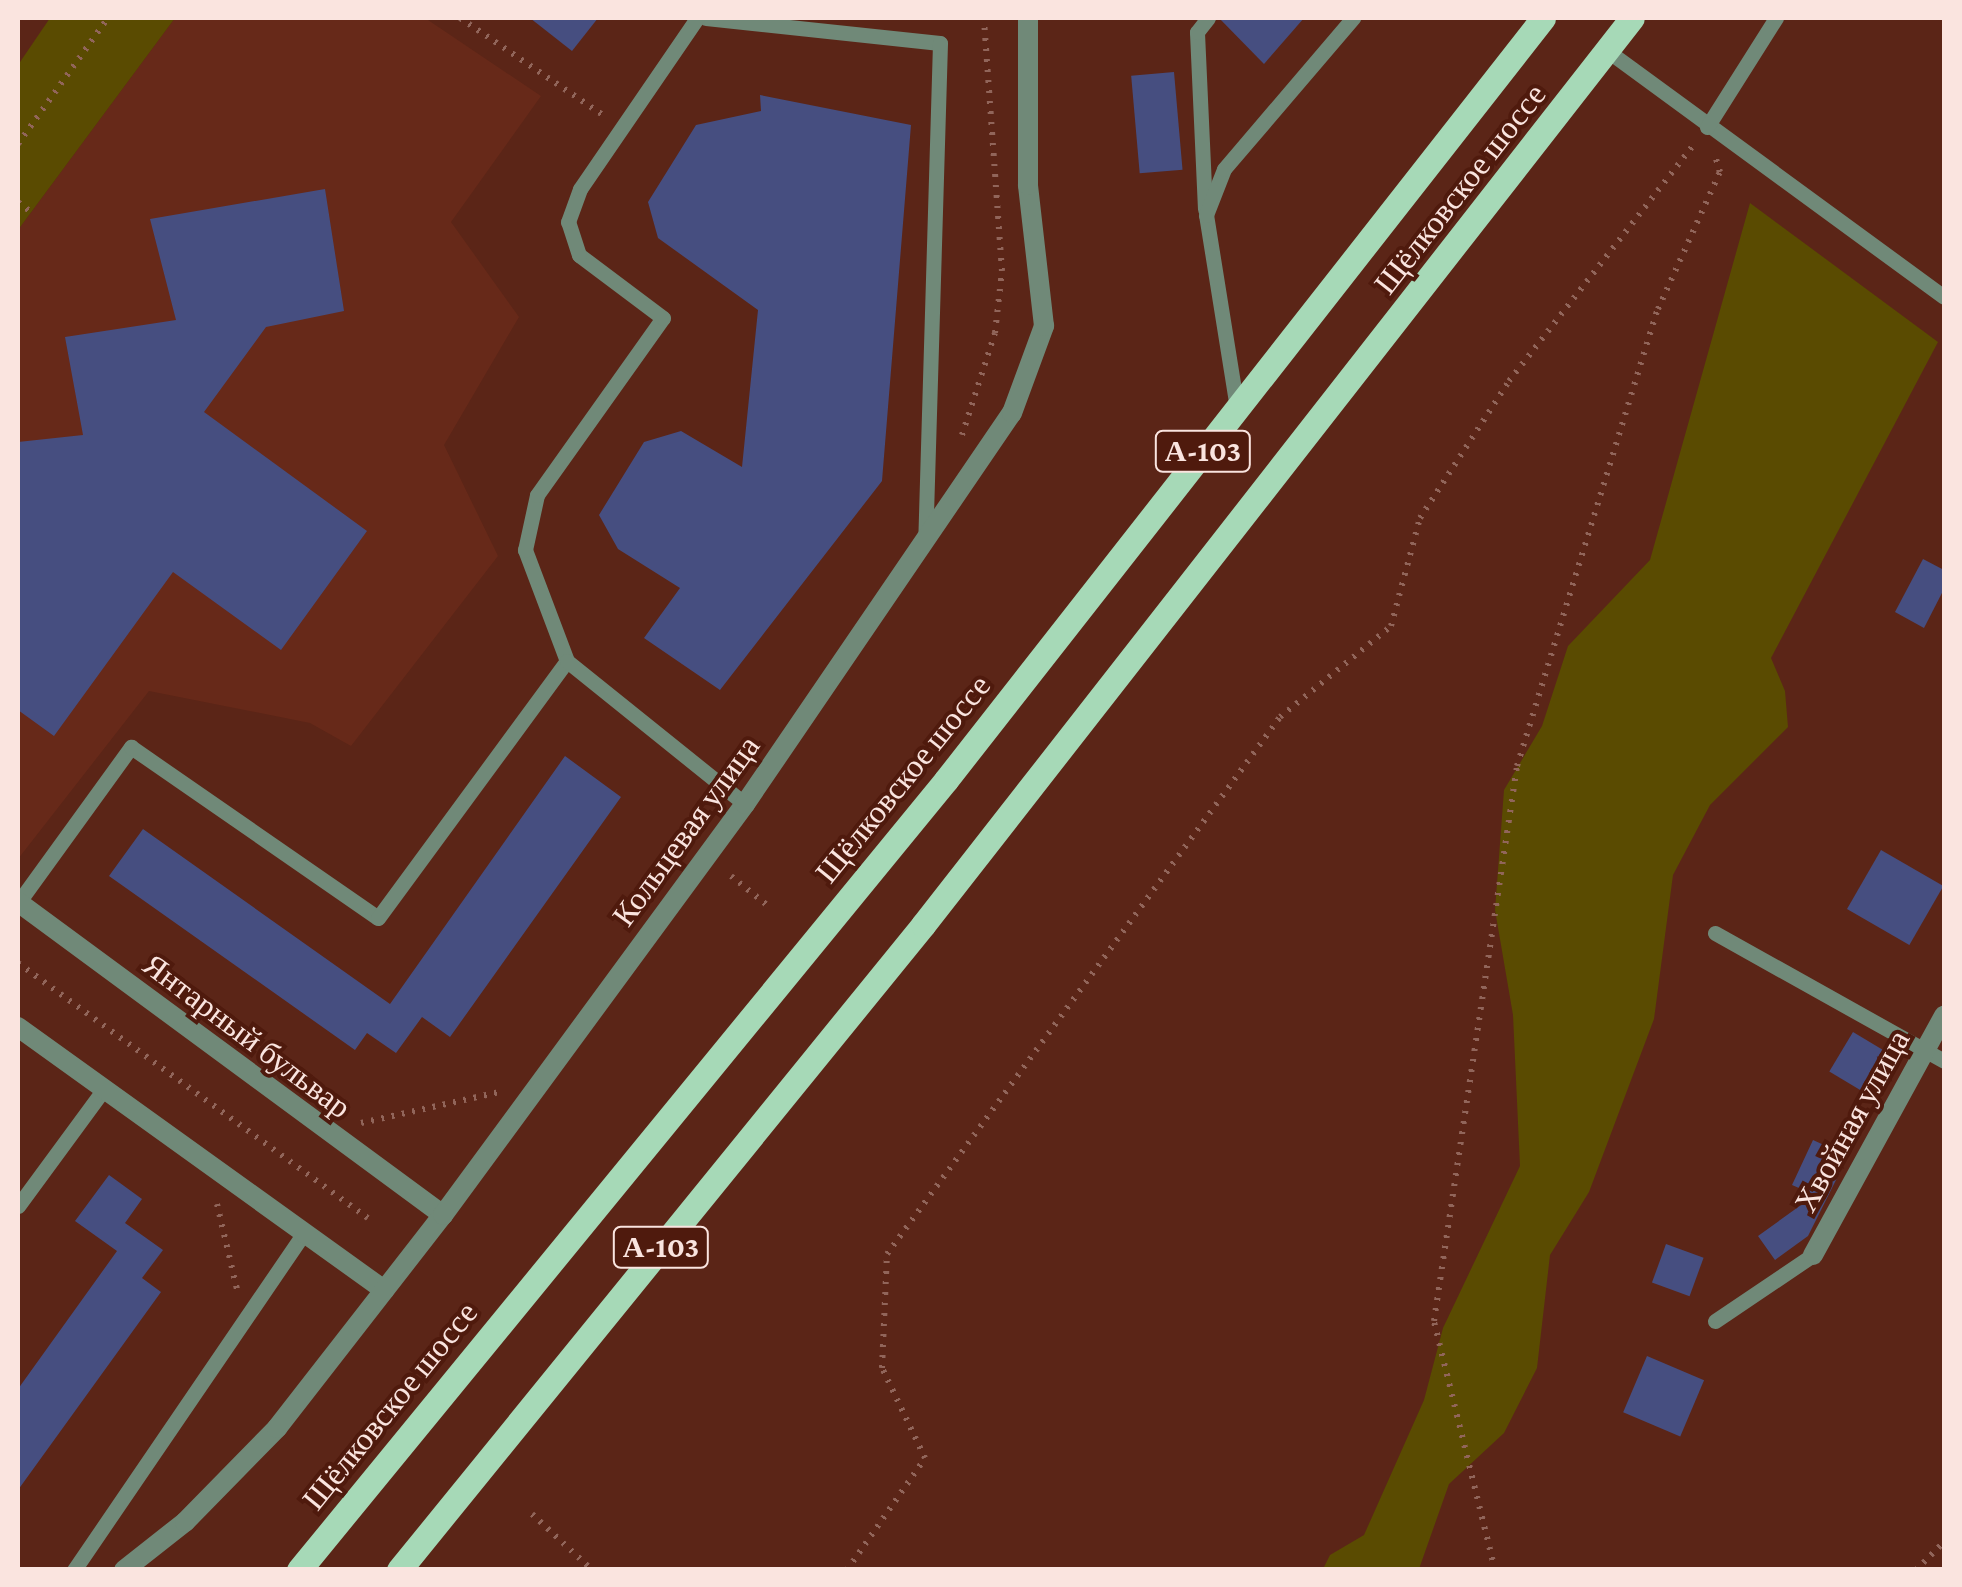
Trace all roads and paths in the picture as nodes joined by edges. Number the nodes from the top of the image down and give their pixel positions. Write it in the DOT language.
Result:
graph roads {
  1 [pos="108,18"];
  2 [pos="460,18"];
  3 [pos="697,18"];
  4 [pos="706,18"];
  5 [pos="984,18"];
  6 [pos="1028,18"];
  7 [pos="1208,18"];
  8 [pos="1353,18"];
  9 [pos="1543,18"];
  10 [pos="1632,18"];
  11 [pos="1776,18"];
  12 [pos="1616,56"];
  13 [pos="1707,127"];
  14 [pos="621,128"];
  15 [pos="18,144"];
  16 [pos="18,202"];
  17 [pos="31,212"];
  18 [pos="1206,215"];
  19 [pos="1944,298"];
  20 [pos="1237,408"];
  21 [pos="960,440"];
  22 [pos="925,541"];
  23 [pos="568,661"];
  24 [pos="746,804"];
  25 [pos="731,876"];
  26 [pos="18,902"];
  27 [pos="767,905"];
  28 [pos="1715,933"];
  29 [pos="18,963"];
  30 [pos="1944,1016"];
  31 [pos="18,1027"];
  32 [pos="1926,1048"];
  33 [pos="1944,1061"];
  34 [pos="536,1084"];
  35 [pos="104,1089"];
  36 [pos="323,1131"];
  37 [pos="207,1163"];
  38 [pos="18,1206"];
  39 [pos="442,1216"];
  40 [pos="368,1218"];
  41 [pos="304,1233"];
  42 [pos="1812,1255"];
  43 [pos="384,1290"];
  44 [pos="244,1320"];
  45 [pos="1715,1322"];
  46 [pos="532,1514"];
  47 [pos="1944,1542"];
  48 [pos="74,1570"];
  49 [pos="124,1570"];
  50 [pos="300,1570"];
  51 [pos="399,1570"];
  52 [pos="592,1570"];
  53 [pos="847,1570"];
  54 [pos="1495,1570"];
  55 [pos="1916,1570"];
  1 -- 15 [label="path"];
  2 -- 14 [label="path"];
  3 -- 14 [label="lane"];
  4 -- 22 [label="lane"];
  5 -- 21 [label="path"];
  6 -- 22 [label="street, Кольцевая улица"];
  7 -- 18 [label="lane"];
  8 -- 18 [label="lane"];
  9 -- 20 [label="main road, Щёлковское шоссе / А-103"];
  10 -- 51 [label="main road, Щёлковское шоссе / А-103"];
  11 -- 13 [label="lane"];
  12 -- 13 [label="lane"];
  13 -- 19 [label="lane"];
  13 -- 53 [label="path"];
  13 -- 54 [label="path"];
  14 -- 23 [label="lane"];
  16 -- 17 [label="path"];
  18 -- 20 [label="lane"];
  20 -- 50 [label="main road, Щёлковское шоссе / А-103"];
  22 -- 24 [label="street, Кольцевая улица"];
  23 -- 24 [label="lane"];
  23 -- 26 [label="lane"];
  24 -- 34 [label="street, Кольцевая улица"];
  25 -- 27 [label="path"];
  26 -- 36 [label="street, Янтарный бульвар"];
  28 -- 32 [label="lane"];
  29 -- 40 [label="path"];
  30 -- 32 [label="street, Хвойная улица"];
  31 -- 35 [label="street"];
  32 -- 33 [label="lane"];
  32 -- 42 [label="street, Хвойная улица"];
  34 -- 36 [label="path"];
  34 -- 39 [label="street, Кольцевая улица"];
  35 -- 37 [label="street"];
  35 -- 38 [label="lane"];
  36 -- 39 [label="street, Янтарный бульвар"];
  37 -- 41 [label="street"];
  37 -- 44 [label="path"];
  39 -- 43 [label="street, Кольцевая улица"];
  41 -- 43 [label="street"];
  41 -- 44 [label="lane"];
  42 -- 45 [label="lane"];
  43 -- 49 [label="street, Кольцевая улица"];
  44 -- 48 [label="lane"];
  46 -- 52 [label="path"];
  47 -- 55 [label="path"];
}
